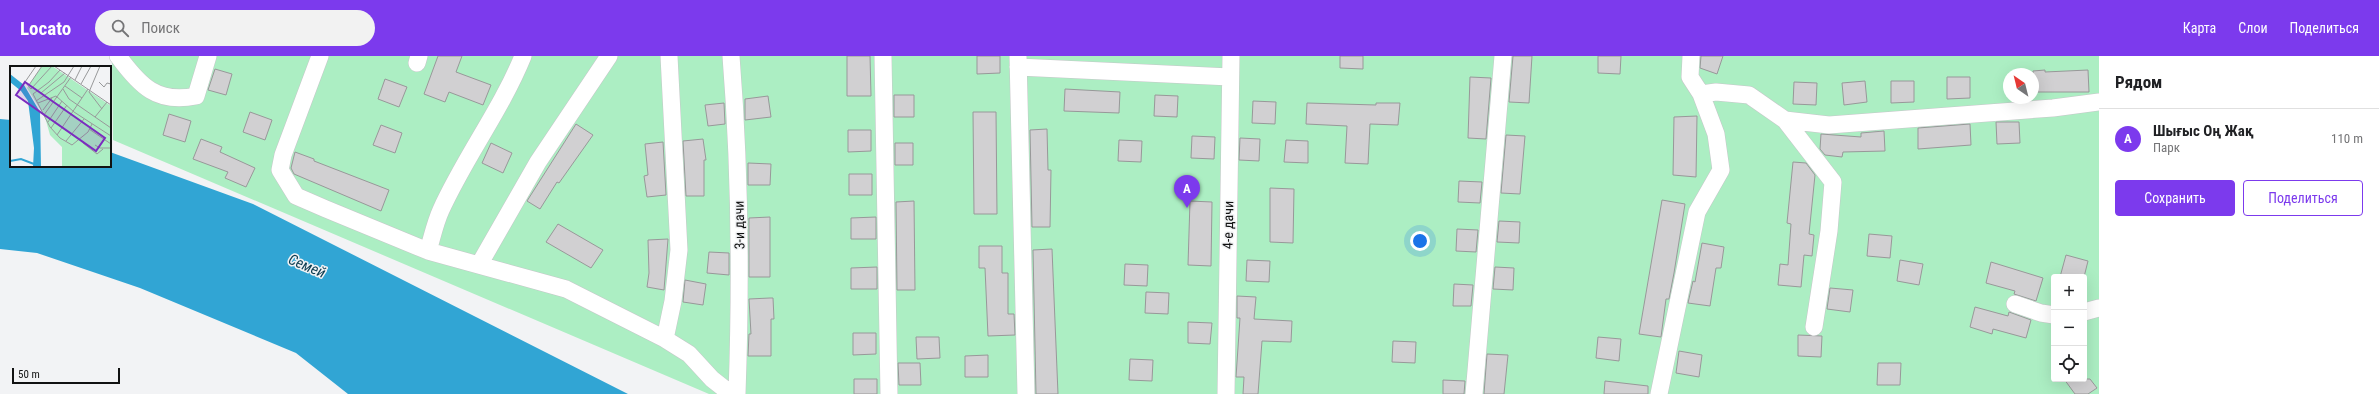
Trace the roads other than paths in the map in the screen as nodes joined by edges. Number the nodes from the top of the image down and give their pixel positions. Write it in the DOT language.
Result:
graph roads {
  1 [pos="118,56"];
  2 [pos="208,56"];
  3 [pos="320,56"];
  4 [pos="523,56"];
  5 [pos="609,56"];
  6 [pos="670,56"];
  7 [pos="731,56"];
  8 [pos="883,56"];
  9 [pos="1231,56"];
  10 [pos="1504,56"];
  11 [pos="1691,56"];
  12 [pos="1018,61"];
  13 [pos="1230,77"];
  14 [pos="1701,94"];
  15 [pos="2099,102"];
  16 [pos="1785,120"];
  17 [pos="428,251"];
  18 [pos="479,265"];
  19 [pos="2015,304"];
  20 [pos="2099,308"];
  21 [pos="2087,311"];
  22 [pos="2051,315"];
  23 [pos="1814,327"];
  24 [pos="665,339"];
  25 [pos="730,394"];
  26 [pos="737,394"];
  27 [pos="889,394"];
  28 [pos="1026,394"];
  29 [pos="1226,394"];
  30 [pos="1474,394"];
  31 [pos="1659,394"];
  1 -- 2 [label="street"];
  3 -- 17 [label="street"];
  4 -- 17 [label="street"];
  5 -- 18 [label="street"];
  6 -- 24 [label="street"];
  7 -- 26 [label="street, 3-и дачи"];
  8 -- 27 [label="street"];
  9 -- 13 [label="street, 4-е дачи"];
  10 -- 30 [label="street"];
  11 -- 14 [label="street"];
  12 -- 13 [label="street"];
  12 -- 28 [label="street"];
  13 -- 29 [label="street, 4-е дачи"];
  14 -- 16 [label="street"];
  14 -- 31 [label="street"];
  15 -- 16 [label="street"];
  16 -- 23 [label="street"];
  17 -- 18 [label="street"];
  18 -- 24 [label="street"];
  19 -- 22 [label="street"];
  20 -- 21 [label="street"];
  24 -- 25 [label="street"];
}
